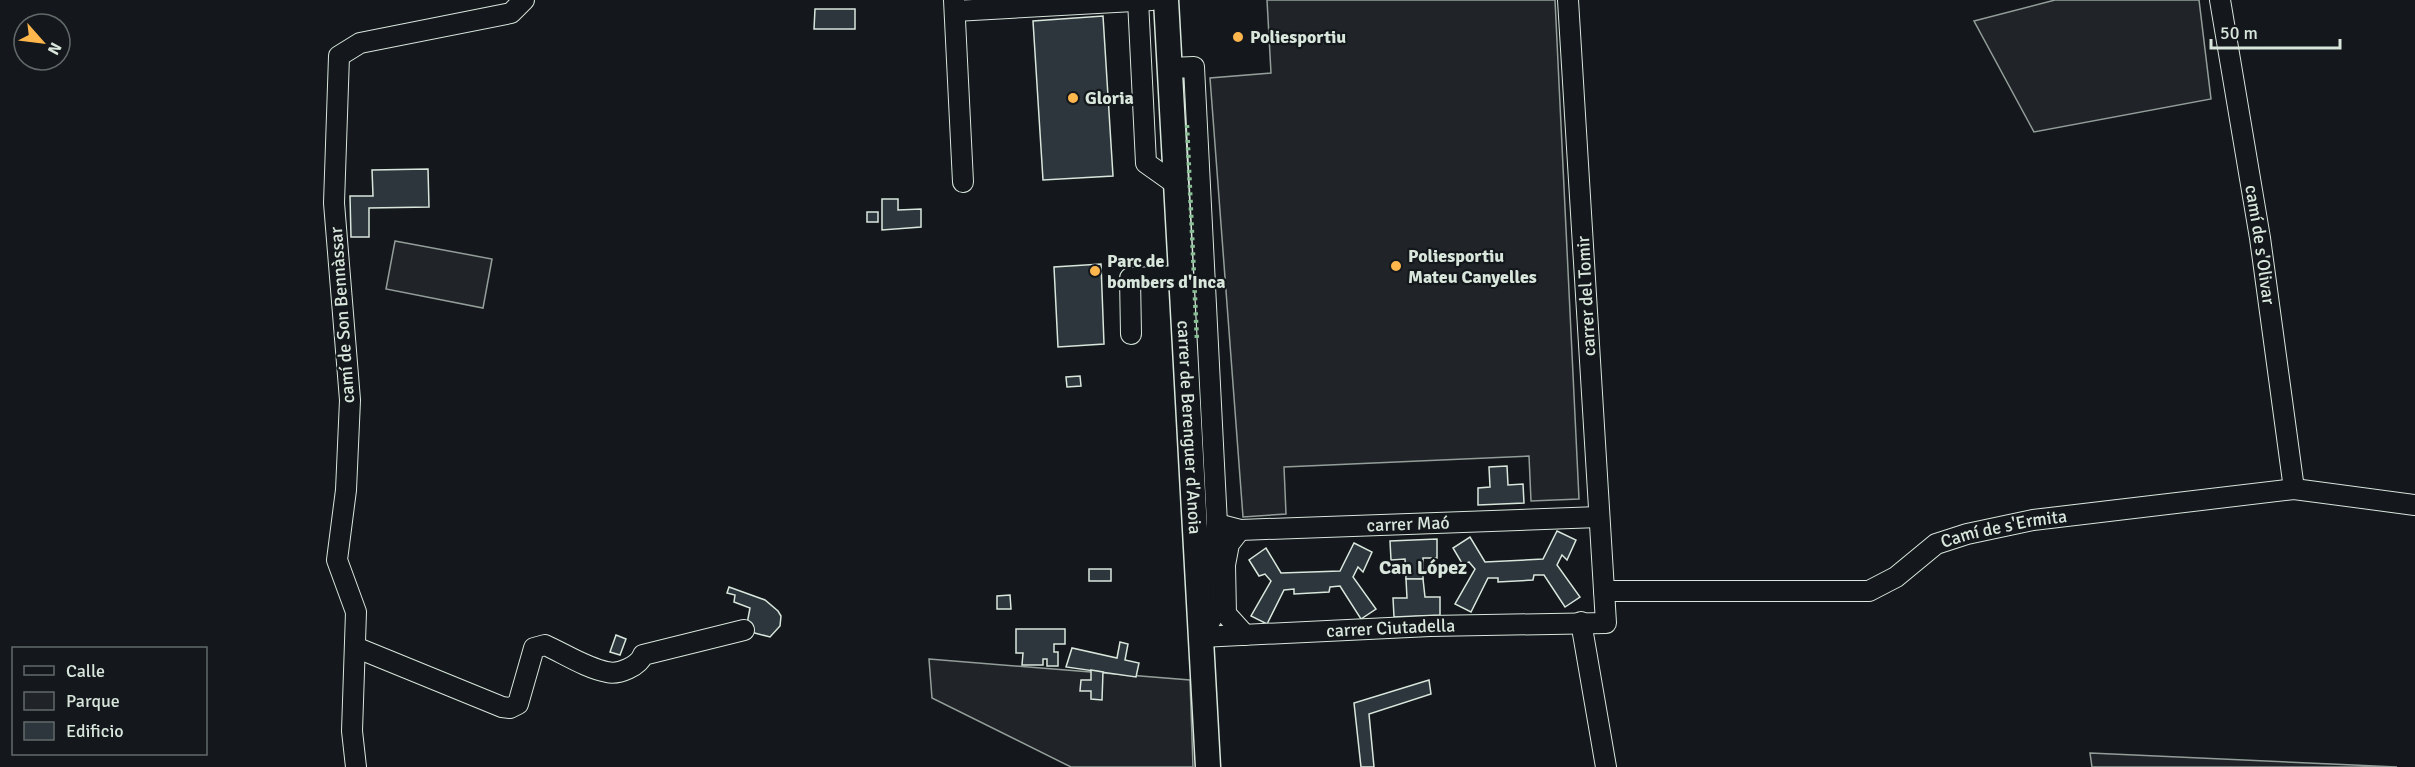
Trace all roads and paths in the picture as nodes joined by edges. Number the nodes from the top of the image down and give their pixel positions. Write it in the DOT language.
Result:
graph roads {
  1 [pos="524,0"];
  2 [pos="1143,0"];
  3 [pos="1166,0"];
  4 [pos="1568,0"];
  5 [pos="2220,0"];
  6 [pos="954,5"];
  7 [pos="1170,68"];
  8 [pos="963,182"];
  9 [pos="1177,185"];
  10 [pos="1182,276"];
  11 [pos="1131,334"];
  12 [pos="2294,489"];
  13 [pos="2415,506"];
  14 [pos="1599,517"];
  15 [pos="1217,524"];
  16 [pos="1240,530"];
  17 [pos="1604,591"];
  18 [pos="1581,622"];
  19 [pos="744,630"];
  20 [pos="1245,635"];
  21 [pos="1201,637"];
  22 [pos="355,647"];
  23 [pos="356,767"];
  24 [pos="1208,767"];
  25 [pos="1606,767"];
  1 -- 22 [label="street, camí de Son Bennàssar"];
  2 -- 6 [label="street"];
  2 -- 9 [label="street"];
  3 -- 7 [label="main road, carrer de Berenguer d'Anoia"];
  4 -- 14 [label="street, carrer del Tomir"];
  5 -- 12 [label="street, camí de s'Olivar"];
  6 -- 8 [label="street"];
  7 -- 9 [label="main road, carrer de Berenguer d'Anoia"];
  7 -- 15 [label="street"];
  9 -- 10 [label="main road, carrer de Berenguer d'Anoia"];
  10 -- 11 [label="street"];
  10 -- 21 [label="main road, carrer de Berenguer d'Anoia"];
  12 -- 13 [label="street, Camí de s'Ermita"];
  12 -- 17 [label="street, Camí de s'Ermita"];
  14 -- 16 [label="street, carrer Maó"];
  14 -- 17 [label="street, carrer del Tomir"];
  15 -- 16 [label="street, carrer Maó"];
  15 -- 21 [label="street"];
  16 -- 20 [label="street"];
  17 -- 18 [label="street, carrer Ciutadella"];
  18 -- 20 [label="street, carrer Ciutadella"];
  18 -- 25 [label="street"];
  19 -- 22 [label="street"];
  20 -- 21 [label="street, carrer Ciutadella"];
  21 -- 24 [label="main road, carrer de Berenguer d'Anoia"];
  22 -- 23 [label="street, camí de Son Bennàssar"];
}
